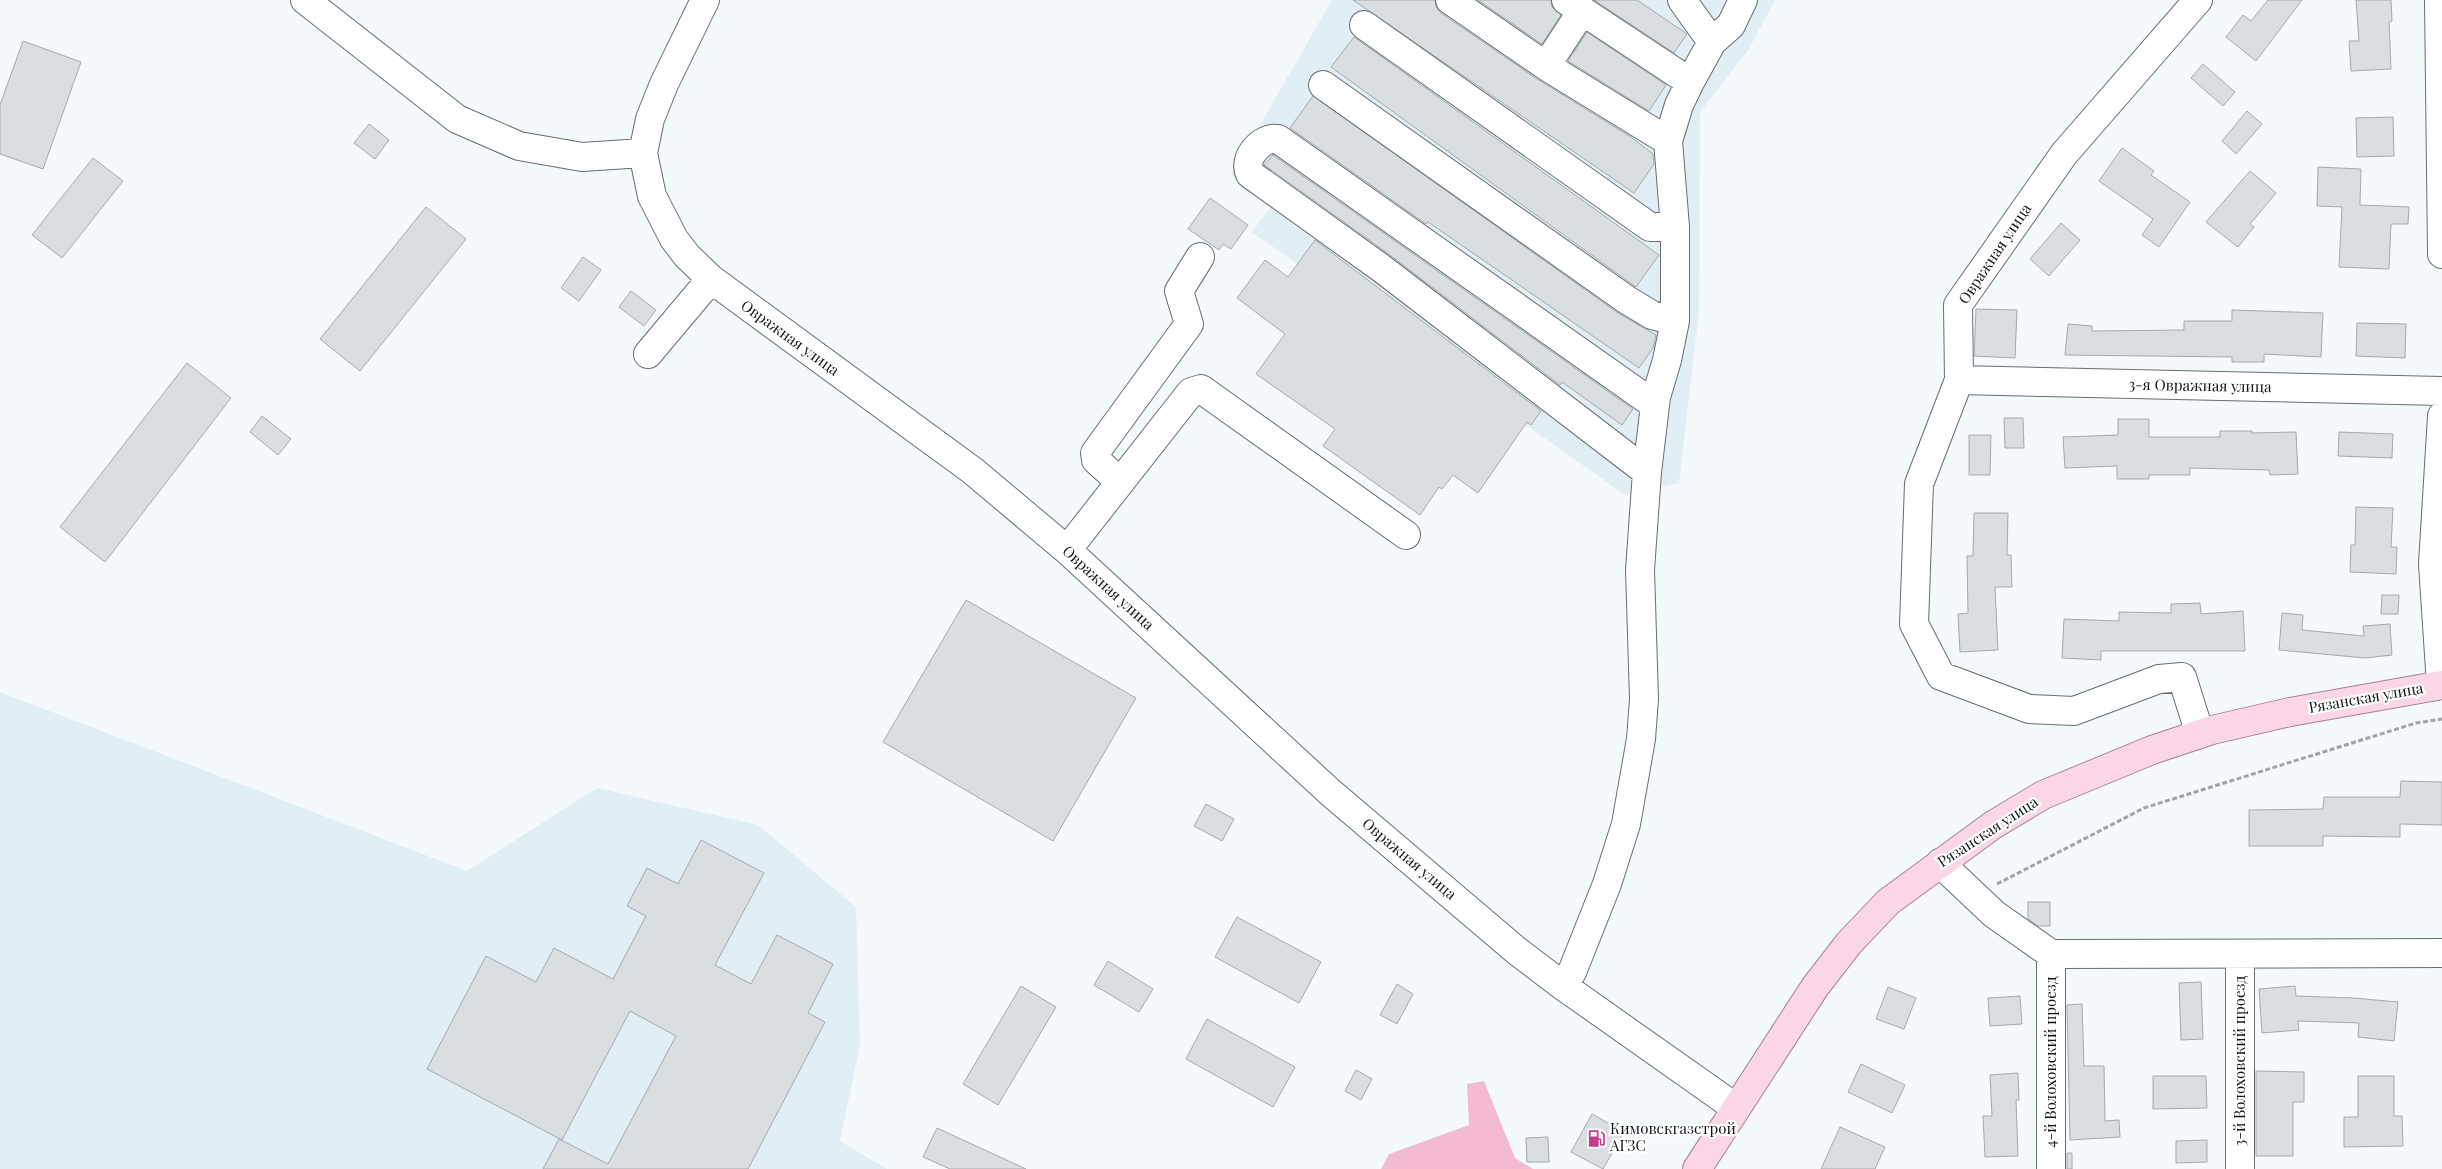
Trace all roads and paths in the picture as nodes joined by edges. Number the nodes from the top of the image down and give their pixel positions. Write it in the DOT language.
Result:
graph roads {
  1 [pos="305,0"];
  2 [pos="704,0"];
  3 [pos="1450,0"];
  4 [pos="1682,0"];
  5 [pos="1744,0"];
  6 [pos="2198,0"];
  7 [pos="2439,0"];
  8 [pos="1574,5"];
  9 [pos="1364,25"];
  10 [pos="1712,42"];
  11 [pos="1546,66"];
  12 [pos="1690,82"];
  13 [pos="1323,85"];
  14 [pos="1668,140"];
  15 [pos="643,153"];
  16 [pos="1675,227"];
  17 [pos="2442,254"];
  18 [pos="1200,257"];
  19 [pos="712,279"];
  20 [pos="1675,321"];
  21 [pos="648,354"];
  22 [pos="1959,380"];
  23 [pos="2442,391"];
  24 [pos="1655,405"];
  25 [pos="2442,416"];
  26 [pos="1647,472"];
  27 [pos="1119,481"];
  28 [pos="1406,535"];
  29 [pos="1067,550"];
  30 [pos="2441,685"];
  31 [pos="2442,720"];
  32 [pos="2200,734"];
  33 [pos="1940,863"];
  34 [pos="1975,895"];
  35 [pos="2442,953"];
  36 [pos="2051,954"];
  37 [pos="2240,954"];
  38 [pos="1563,986"];
  39 [pos="1736,1108"];
  40 [pos="1696,1169"];
  41 [pos="2051,1169"];
  42 [pos="2240,1169"];
  1 -- 15 [label="street"];
  2 -- 15 [label="street, Овражная улица"];
  3 -- 11 [label="street"];
  4 -- 10 [label="street"];
  5 -- 10 [label="street"];
  6 -- 22 [label="street, Овражная улица"];
  7 -- 17 [label="street"];
  8 -- 11 [label="street"];
  8 -- 12 [label="street"];
  9 -- 16 [label="street"];
  10 -- 12 [label="street"];
  11 -- 14 [label="street"];
  12 -- 14 [label="street"];
  13 -- 20 [label="street"];
  14 -- 16 [label="street"];
  15 -- 19 [label="street, Овражная улица"];
  16 -- 20 [label="street"];
  18 -- 27 [label="street"];
  19 -- 21 [label="street"];
  19 -- 29 [label="street, Овражная улица"];
  20 -- 24 [label="street"];
  22 -- 23 [label="street, 3-я Овражная улица"];
  22 -- 32 [label="street, Овражная улица"];
  24 -- 26 [label="street"];
  24 -- 26 [label="street"];
  25 -- 30 [label="street"];
  26 -- 38 [label="street"];
  27 -- 28 [label="street"];
  27 -- 29 [label="street"];
  29 -- 38 [label="street, Овражная улица"];
  30 -- 32 [label="main road, Рязанская улица"];
  31 -- 34 [label="path"];
  32 -- 33 [label="main road, Рязанская улица"];
  33 -- 34 [label="street"];
  33 -- 39 [label="main road, Рязанская улица"];
  34 -- 36 [label="street"];
  35 -- 37 [label="street"];
  36 -- 37 [label="street"];
  36 -- 41 [label="street, 4-й Волоховский проезд"];
  37 -- 42 [label="street, 3-й Волоховский проезд"];
  38 -- 39 [label="street, Овражная улица"];
  39 -- 40 [label="main road, Рязанская улица"];
}
